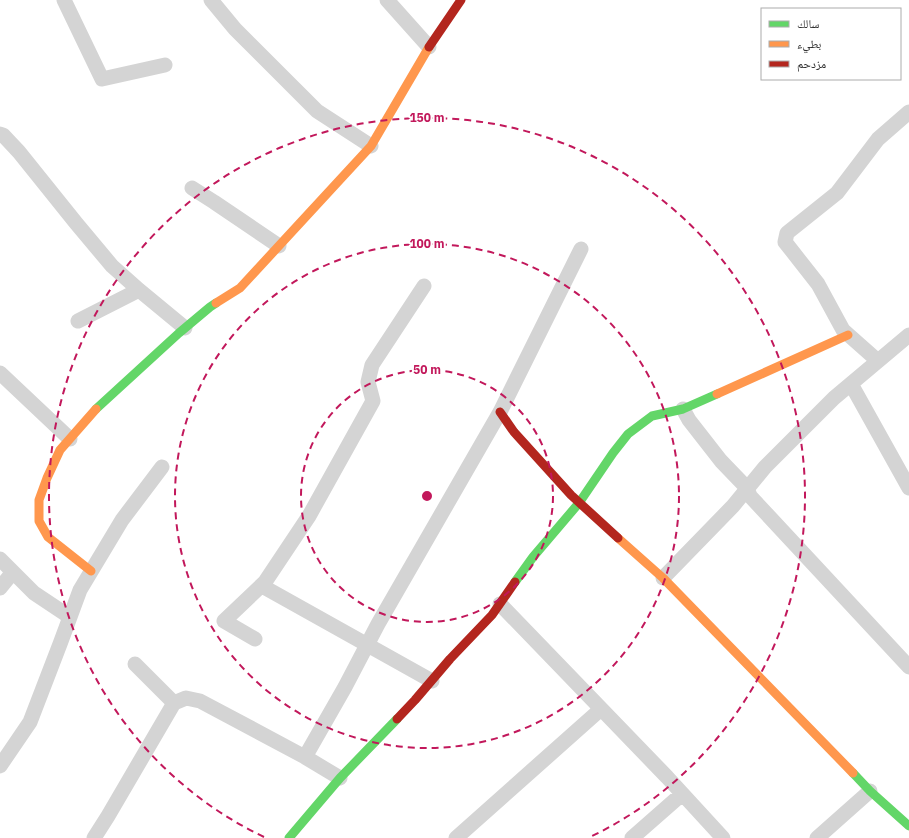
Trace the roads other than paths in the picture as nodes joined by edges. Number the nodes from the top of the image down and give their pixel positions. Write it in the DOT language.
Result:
graph roads {
  1 [pos="64,0"];
  2 [pos="211,0"];
  3 [pos="387,0"];
  4 [pos="461,0"];
  5 [pos="429,47"];
  6 [pos="165,65"];
  7 [pos="909,112"];
  8 [pos="0,134"];
  9 [pos="371,146"];
  10 [pos="192,188"];
  11 [pos="279,246"];
  12 [pos="581,249"];
  13 [pos="424,286"];
  14 [pos="139,290"];
  15 [pos="78,321"];
  16 [pos="185,328"];
  17 [pos="848,335"];
  18 [pos="909,336"];
  19 [pos="878,361"];
  20 [pos="0,373"];
  21 [pos="851,384"];
  22 [pos="683,409"];
  23 [pos="500,412"];
  24 [pos="70,439"];
  25 [pos="162,467"];
  26 [pos="747,488"];
  27 [pos="909,488"];
  28 [pos="579,503"];
  29 [pos="0,559"];
  30 [pos="91,571"];
  31 [pos="12,572"];
  32 [pos="663,578"];
  33 [pos="262,586"];
  34 [pos="0,588"];
  35 [pos="500,604"];
  36 [pos="70,617"];
  37 [pos="255,639"];
  38 [pos="367,645"];
  39 [pos="135,664"];
  40 [pos="909,667"];
  41 [pos="432,681"];
  42 [pos="174,702"];
  43 [pos="601,709"];
  44 [pos="305,757"];
  45 [pos="0,765"];
  46 [pos="340,778"];
  47 [pos="870,791"];
  48 [pos="682,794"];
  49 [pos="909,826"];
  50 [pos="94,838"];
  51 [pos="289,838"];
  52 [pos="456,838"];
  53 [pos="632,838"];
  54 [pos="723,838"];
  55 [pos="817,838"];
  1 -- 6 [label="street"];
  2 -- 9 [label="street"];
  3 -- 5 [label="street"];
  4 -- 5 [label="street"];
  5 -- 9 [label="street"];
  7 -- 17 [label="street"];
  8 -- 14 [label="street"];
  9 -- 11 [label="street"];
  10 -- 11 [label="street"];
  11 -- 16 [label="street"];
  12 -- 23 [label="street"];
  13 -- 33 [label="street"];
  14 -- 15 [label="street"];
  14 -- 16 [label="street"];
  16 -- 24 [label="street"];
  17 -- 19 [label="street"];
  17 -- 22 [label="street"];
  18 -- 19 [label="street"];
  19 -- 21 [label="street"];
  20 -- 24 [label="street"];
  21 -- 26 [label="street"];
  21 -- 27 [label="street"];
  22 -- 26 [label="street"];
  22 -- 28 [label="street"];
  23 -- 28 [label="street"];
  23 -- 38 [label="street"];
  24 -- 30 [label="street"];
  25 -- 30 [label="street"];
  26 -- 32 [label="street"];
  26 -- 40 [label="street"];
  28 -- 32 [label="street"];
  28 -- 35 [label="street"];
  29 -- 31 [label="street"];
  30 -- 36 [label="street"];
  31 -- 34 [label="street"];
  31 -- 36 [label="street"];
  32 -- 47 [label="street"];
  33 -- 37 [label="street"];
  33 -- 38 [label="street"];
  35 -- 41 [label="street"];
  35 -- 43 [label="street"];
  36 -- 45 [label="street"];
  38 -- 41 [label="street"];
  38 -- 44 [label="street"];
  39 -- 42 [label="street"];
  41 -- 46 [label="street"];
  42 -- 44 [label="street"];
  42 -- 50 [label="street"];
  43 -- 48 [label="street"];
  43 -- 52 [label="street"];
  44 -- 46 [label="street"];
  46 -- 51 [label="street"];
  47 -- 49 [label="street"];
  47 -- 55 [label="street"];
  48 -- 53 [label="street"];
  48 -- 54 [label="street"];
}
